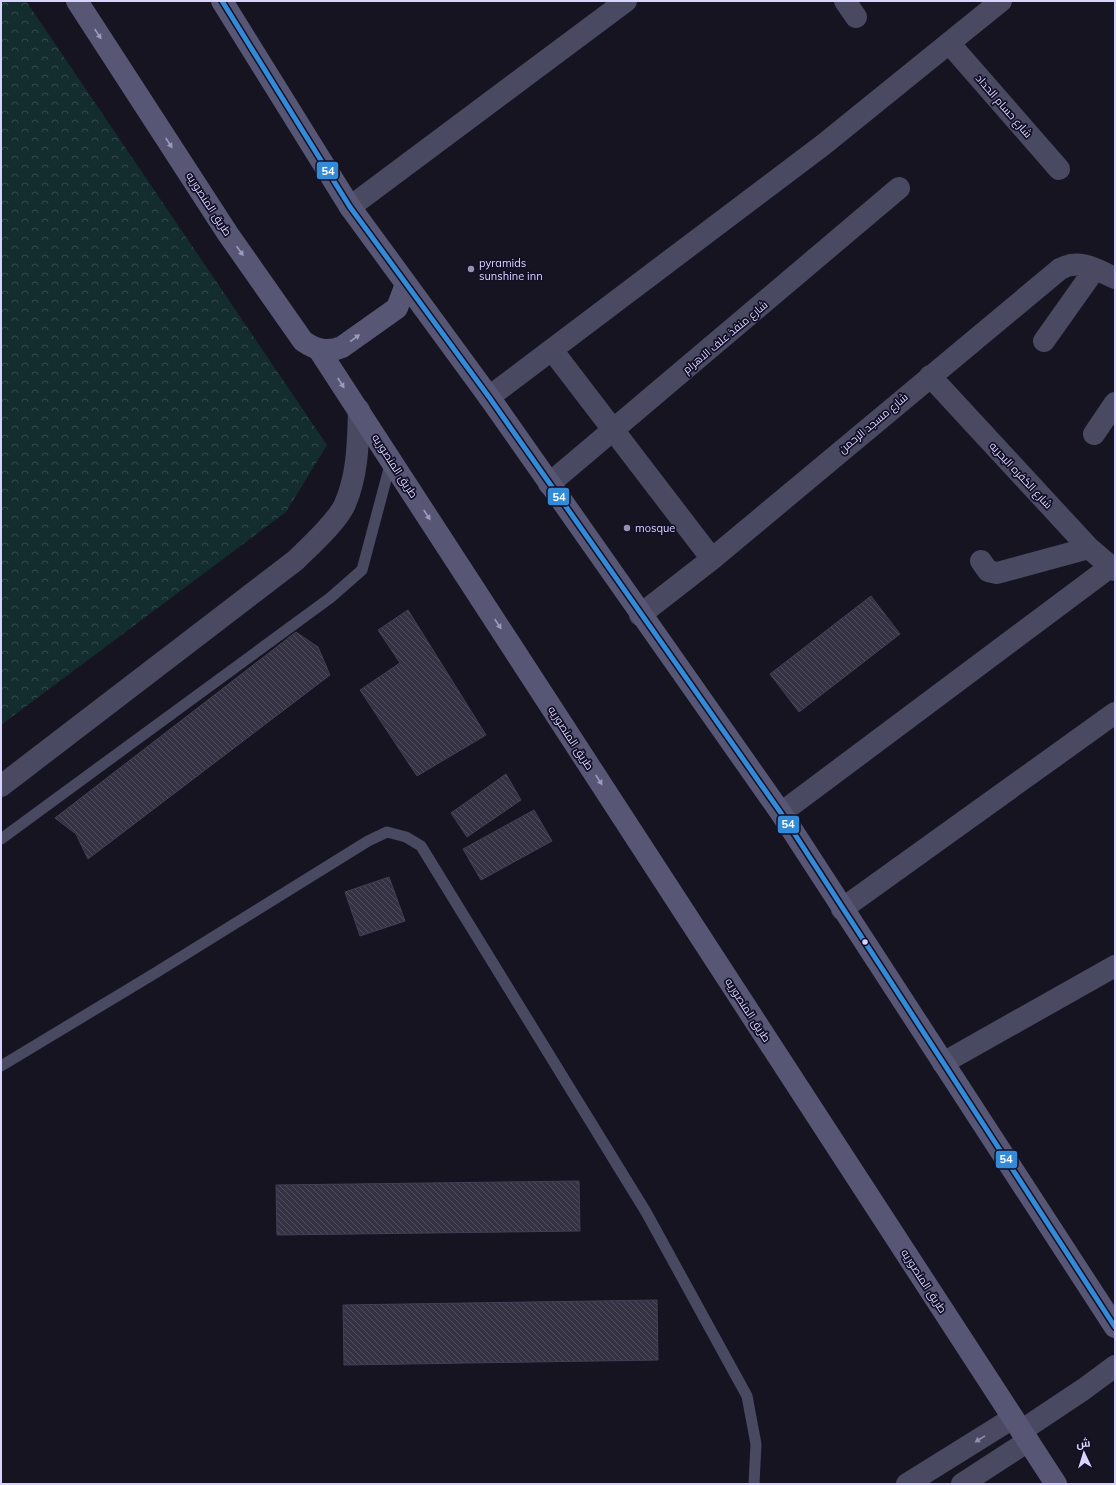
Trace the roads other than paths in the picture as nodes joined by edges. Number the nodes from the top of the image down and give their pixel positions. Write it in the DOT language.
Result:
graph roads {
  1 [pos="77,1"];
  2 [pos="222,1"];
  3 [pos="626,1"];
  4 [pos="1001,1"];
  5 [pos="949,43"];
  6 [pos="1059,169"];
  7 [pos="899,188"];
  8 [pos="350,207"];
  9 [pos="1095,269"];
  10 [pos="1115,278"];
  11 [pos="406,284"];
  12 [pos="1044,341"];
  13 [pos="320,350"];
  14 [pos="552,350"];
  15 [pos="930,376"];
  16 [pos="489,397"];
  17 [pos="1115,403"];
  18 [pos="358,410"];
  19 [pos="613,431"];
  20 [pos="1094,434"];
  21 [pos="391,460"];
  22 [pos="549,484"];
  23 [pos="1089,548"];
  24 [pos="712,559"];
  25 [pos="981,561"];
  26 [pos="1112,568"];
  27 [pos="640,615"];
  28 [pos="1115,713"];
  29 [pos="1,786"];
  30 [pos="781,812"];
  31 [pos="1,839"];
  32 [pos="842,909"];
  33 [pos="1115,966"];
  34 [pos="943,1063"];
  35 [pos="1,1066"];
  36 [pos="1115,1327"];
  37 [pos="1115,1366"];
  38 [pos="1021,1430"];
  39 [pos="938,1476"];
  40 [pos="754,1484"];
  41 [pos="907,1484"];
  42 [pos="962,1484"];
  43 [pos="1056,1484"];
  1 -- 13 [label="main road, طريق المنصوريه, one-way"];
  2 -- 8 [label="main road"];
  3 -- 8 [label="street"];
  4 -- 5 [label="street"];
  5 -- 6 [label="street, شارع حسام الحداد"];
  5 -- 14 [label="street"];
  7 -- 19 [label="street, شارع منفذ علف الاهرام"];
  8 -- 11 [label="main road"];
  9 -- 10 [label="street, شارع مسجد الرحمن"];
  9 -- 12 [label="street"];
  9 -- 15 [label="street, شارع مسجد الرحمن"];
  13 -- 11 [label="main road, one-way"];
  11 -- 16 [label="main road"];
  13 -- 18 [label="main road, طريق المنصوريه, one-way"];
  14 -- 16 [label="street"];
  14 -- 19 [label="street"];
  15 -- 23 [label="street, شارع الكفره البحريه"];
  15 -- 24 [label="street, شارع مسجد الرحمن"];
  16 -- 22 [label="main road"];
  17 -- 20 [label="street"];
  18 -- 21 [label="main road, طريق المنصوريه"];
  18 -- 29 [label="street"];
  19 -- 22 [label="street, شارع منفذ علف الاهرام"];
  19 -- 24 [label="street"];
  21 -- 31 [label="lane"];
  21 -- 38 [label="main road, طريق المنصوريه, one-way"];
  22 -- 27 [label="main road"];
  23 -- 25 [label="street"];
  23 -- 26 [label="street, شارع الكفره البحريه"];
  24 -- 27 [label="street, شارع مسجد الرحمن"];
  26 -- 30 [label="street"];
  27 -- 30 [label="main road"];
  28 -- 32 [label="street"];
  30 -- 32 [label="main road"];
  32 -- 34 [label="main road"];
  33 -- 34 [label="street"];
  34 -- 36 [label="main road"];
  35 -- 40 [label="lane"];
  37 -- 38 [label="street"];
  38 -- 39 [label="street, one-way"];
  38 -- 42 [label="street"];
  38 -- 43 [label="main road, طريق المنصوريه"];
  39 -- 41 [label="street"];
}
